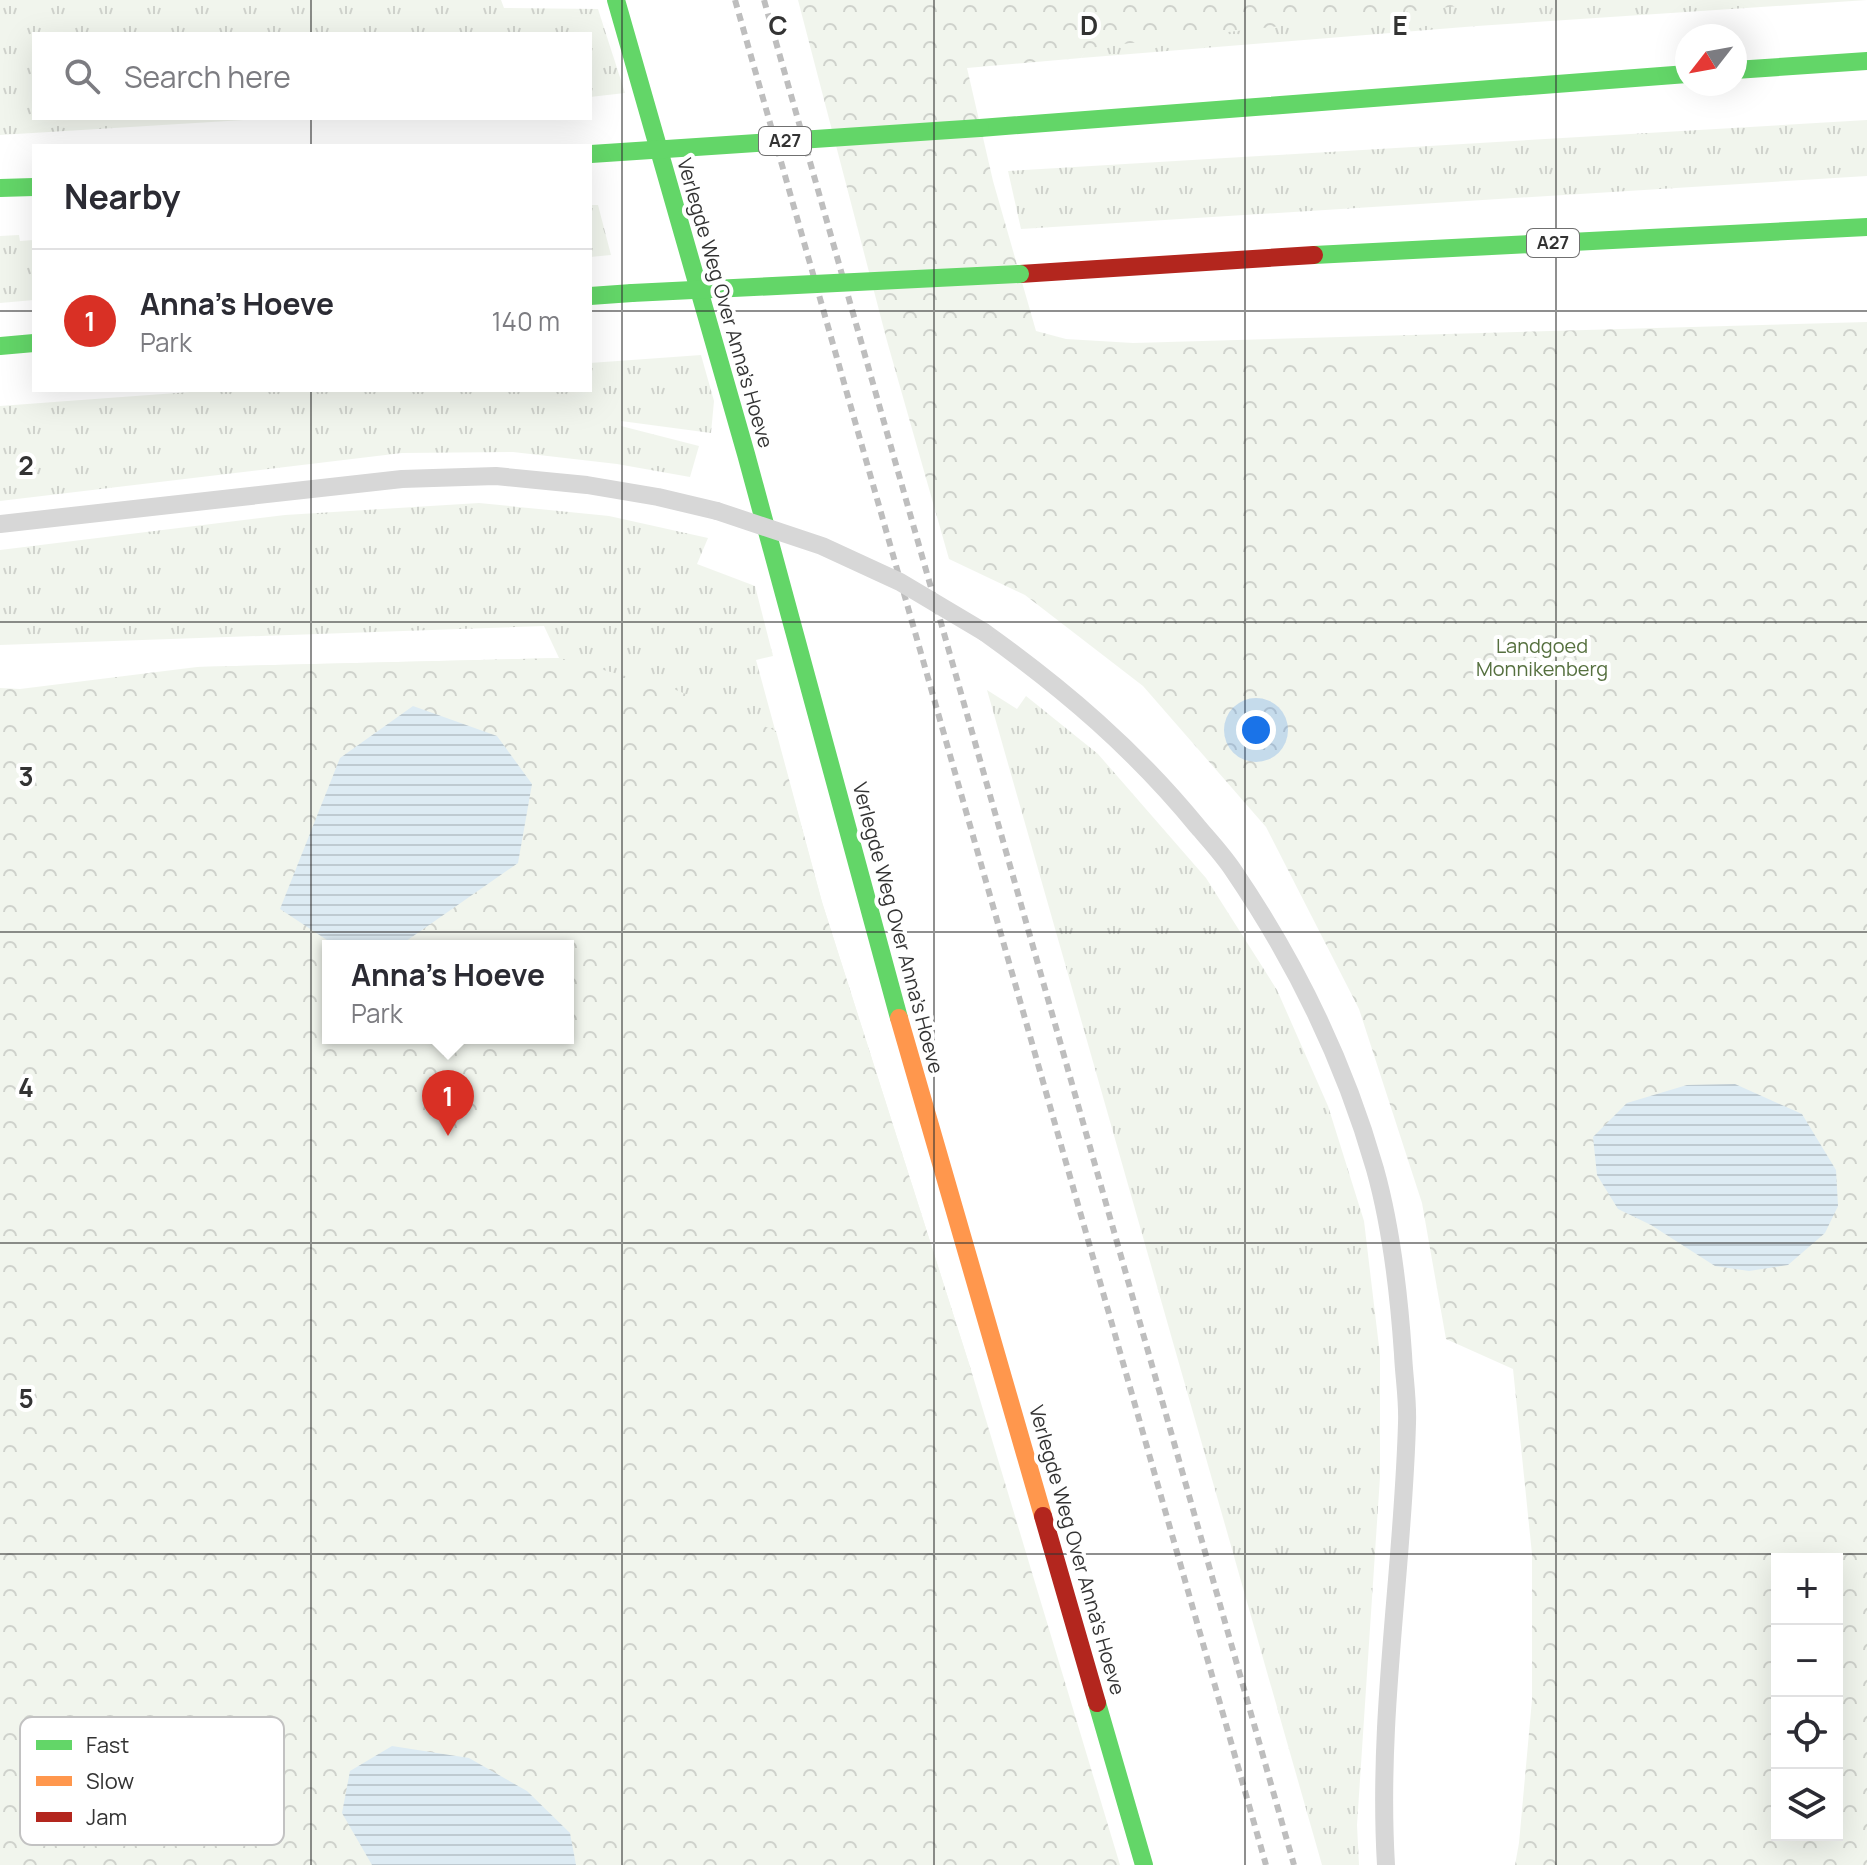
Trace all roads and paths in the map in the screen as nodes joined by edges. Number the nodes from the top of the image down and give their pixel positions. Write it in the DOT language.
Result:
graph roads {
  1 [pos="616,0"];
  2 [pos="1867,61"];
  3 [pos="1747,69"];
  4 [pos="1675,75"];
  5 [pos="592,154"];
  6 [pos="32,187"];
  7 [pos="0,188"];
  8 [pos="1867,227"];
  9 [pos="592,296"];
  10 [pos="32,343"];
  11 [pos="0,346"];
  12 [pos="0,524"];
  13 [pos="1144,1865"];
  14 [pos="1386,1865"];
  1 -- 13 [label="main road, Verlegde Weg Over Anna's Hoeve"];
  2 -- 3 [label="main road"];
  4 -- 5 [label="main road, A27, bridge"];
  6 -- 7 [label="main road"];
  8 -- 9 [label="main road, A27, bridge"];
  10 -- 11 [label="main road"];
  12 -- 14 [label="lane, bridge"];
}
